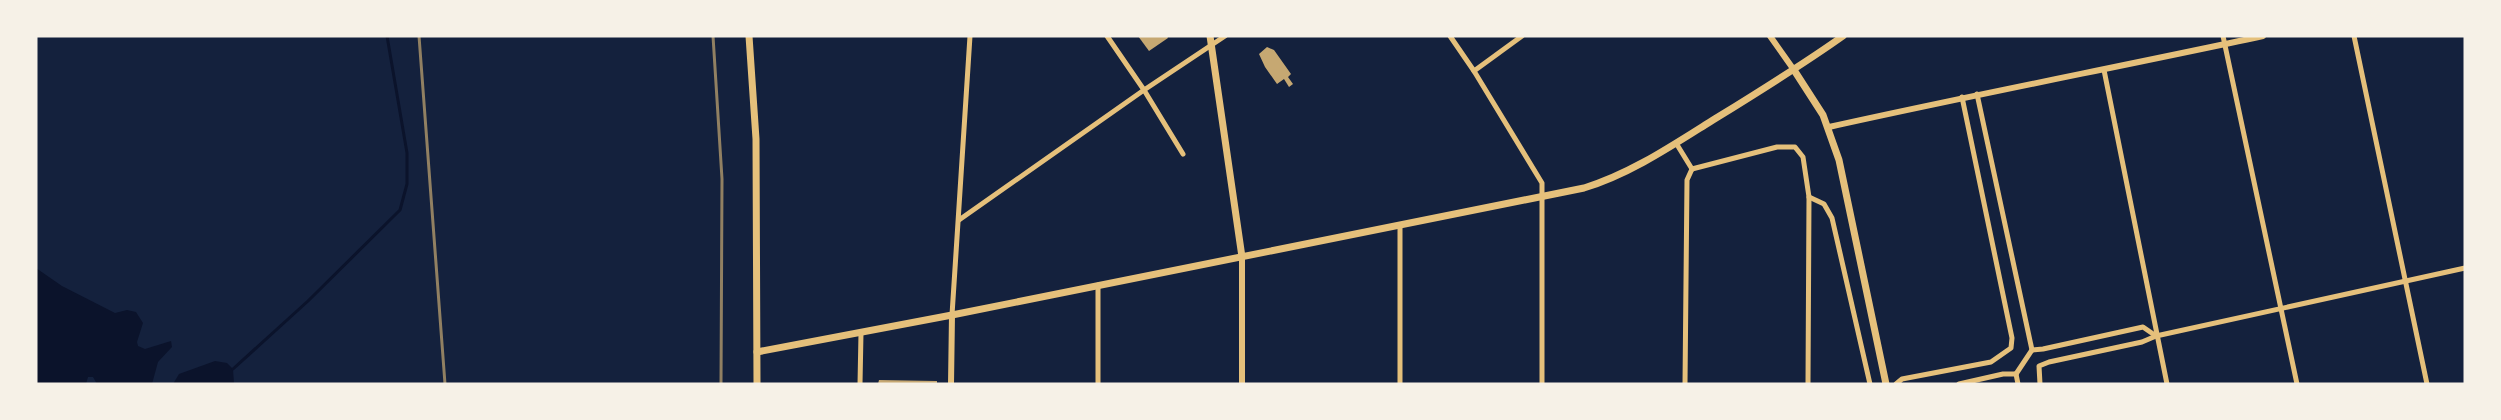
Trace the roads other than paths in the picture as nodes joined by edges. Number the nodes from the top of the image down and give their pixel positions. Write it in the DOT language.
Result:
graph roads {
  1 [pos="749,36"];
  2 [pos="970,36"];
  3 [pos="1107,36"];
  4 [pos="1210,36"];
  5 [pos="1225,36"];
  6 [pos="1450,36"];
  7 [pos="1522,36"];
  8 [pos="1770,36"];
  9 [pos="1843,36"];
  10 [pos="2223,36"];
  11 [pos="2263,36"];
  12 [pos="2354,36"];
  13 [pos="2225,44"];
  14 [pos="1211,46"];
  15 [pos="1794,70"];
  16 [pos="2104,70"];
  17 [pos="1474,71"];
  18 [pos="1144,90"];
  19 [pos="1977,94"];
  20 [pos="1962,97"];
  21 [pos="1828,127"];
  22 [pos="1676,143"];
  23 [pos="1183,154"];
  24 [pos="1692,169"];
  25 [pos="1809,197"];
  26 [pos="1542,198"];
  27 [pos="959,220"];
  28 [pos="1400,225"];
  29 [pos="1242,257"];
  30 [pos="2465,268"];
  31 [pos="2405,280"];
  32 [pos="1098,286"];
  33 [pos="2281,307"];
  34 [pos="952,316"];
  35 [pos="861,333"];
  36 [pos="2156,336"];
  37 [pos="2032,350"];
  38 [pos="757,352"];
  39 [pos="2016,374"];
  40 [pos="757,384"];
  41 [pos="860,384"];
  42 [pos="951,384"];
  43 [pos="1098,384"];
  44 [pos="1242,384"];
  45 [pos="1400,384"];
  46 [pos="1542,384"];
  47 [pos="1685,384"];
  48 [pos="1808,384"];
  49 [pos="1870,384"];
  50 [pos="1886,384"];
  51 [pos="1896,384"];
  52 [pos="1959,384"];
  53 [pos="2018,384"];
  54 [pos="2040,384"];
  55 [pos="2167,384"];
  56 [pos="2297,384"];
  57 [pos="2427,384"];
  1 -- 38 [label="main road"];
  2 -- 27 [label="street"];
  3 -- 18 [label="street"];
  4 -- 14 [label="main road"];
  5 -- 14 [label="street"];
  6 -- 17 [label="street"];
  7 -- 17 [label="street"];
  8 -- 15 [label="street"];
  9 -- 15 [label="main road"];
  10 -- 13 [label="street"];
  11 -- 13 [label="street"];
  12 -- 31 [label="street"];
  13 -- 16 [label="street"];
  13 -- 33 [label="street"];
  14 -- 18 [label="street"];
  14 -- 29 [label="main road"];
  15 -- 21 [label="main road"];
  15 -- 22 [label="main road"];
  16 -- 19 [label="street"];
  16 -- 36 [label="street"];
  17 -- 26 [label="street"];
  18 -- 23 [label="street"];
  18 -- 27 [label="street"];
  19 -- 20 [label="street"];
  19 -- 37 [label="street"];
  20 -- 21 [label="street"];
  20 -- 51 [label="street"];
  21 -- 50 [label="main road"];
  22 -- 24 [label="street"];
  22 -- 26 [label="main road"];
  24 -- 25 [label="street"];
  24 -- 47 [label="street"];
  25 -- 48 [label="street"];
  25 -- 49 [label="street"];
  26 -- 28 [label="main road"];
  26 -- 46 [label="street"];
  27 -- 34 [label="street"];
  28 -- 29 [label="main road"];
  28 -- 45 [label="street"];
  29 -- 32 [label="main road"];
  29 -- 44 [label="street"];
  30 -- 31 [label="street"];
  31 -- 33 [label="street"];
  31 -- 57 [label="street"];
  32 -- 34 [label="main road"];
  32 -- 43 [label="street"];
  33 -- 36 [label="street"];
  33 -- 56 [label="street"];
  34 -- 35 [label="main road"];
  34 -- 42 [label="street"];
  35 -- 38 [label="main road"];
  35 -- 41 [label="street"];
  36 -- 37 [label="street"];
  36 -- 54 [label="street"];
  36 -- 55 [label="street"];
  37 -- 39 [label="street"];
  38 -- 40 [label="main road"];
  39 -- 52 [label="street"];
  39 -- 53 [label="street"];
}
